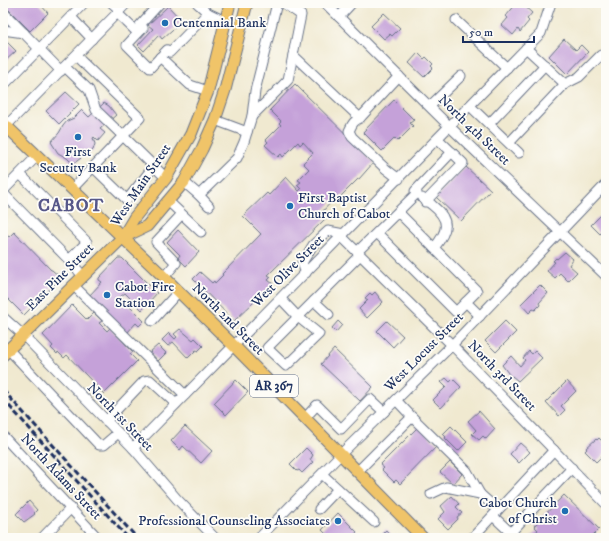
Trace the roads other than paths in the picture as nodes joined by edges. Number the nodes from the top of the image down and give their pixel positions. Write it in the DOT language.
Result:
graph roads {
  1 [pos="84,3"];
  2 [pos="112,3"];
  3 [pos="127,3"];
  4 [pos="160,3"];
  5 [pos="197,3"];
  6 [pos="230,3"];
  7 [pos="247,3"];
  8 [pos="277,3"];
  9 [pos="283,3"];
  10 [pos="325,3"];
  11 [pos="352,3"];
  12 [pos="551,3"];
  13 [pos="3,12"];
  14 [pos="119,12"];
  15 [pos="208,13"];
  16 [pos="71,17"];
  17 [pos="339,17"];
  18 [pos="456,20"];
  19 [pos="225,21"];
  20 [pos="3,30"];
  21 [pos="24,33"];
  22 [pos="138,33"];
  23 [pos="92,39"];
  24 [pos="526,48"];
  25 [pos="40,49"];
  26 [pos="293,55"];
  27 [pos="601,55"];
  28 [pos="76,56"];
  29 [pos="160,57"];
  30 [pos="545,65"];
  31 [pos="507,68"];
  32 [pos="63,69"];
  33 [pos="399,76"];
  34 [pos="461,76"];
  35 [pos="103,82"];
  36 [pos="565,84"];
  37 [pos="3,86"];
  38 [pos="89,90"];
  39 [pos="208,90"];
  40 [pos="430,106"];
  41 [pos="470,106"];
  42 [pos="252,116"];
  43 [pos="360,118"];
  44 [pos="215,120"];
  45 [pos="5,124"];
  46 [pos="489,124"];
  47 [pos="449,126"];
  48 [pos="247,132"];
  49 [pos="123,136"];
  50 [pos="438,139"];
  51 [pos="509,144"];
  52 [pos="452,152"];
  53 [pos="518,153"];
  54 [pos="37,156"];
  55 [pos="154,166"];
  56 [pos="93,168"];
  57 [pos="20,174"];
  58 [pos="166,178"];
  59 [pos="399,178"];
  60 [pos="184,182"];
  61 [pos="606,184"];
  62 [pos="72,189"];
  63 [pos="3,192"];
  64 [pos="417,193"];
  65 [pos="199,195"];
  66 [pos="168,202"];
  67 [pos="425,202"];
  68 [pos="209,206"];
  69 [pos="398,212"];
  70 [pos="181,214"];
  71 [pos="201,232"];
  72 [pos="560,232"];
  73 [pos="377,233"];
  74 [pos="343,236"];
  75 [pos="122,238"];
  76 [pos="434,248"];
  77 [pos="358,254"];
  78 [pos="69,260"];
  79 [pos="306,273"];
  80 [pos="83,276"];
  81 [pos="606,276"];
  82 [pos="164,277"];
  83 [pos="73,285"];
  84 [pos="179,292"];
  85 [pos="281,299"];
  86 [pos="314,301"];
  87 [pos="466,302"];
  88 [pos="329,315"];
  89 [pos="480,316"];
  90 [pos="3,317"];
  91 [pos="298,317"];
  92 [pos="152,321"];
  93 [pos="23,335"];
  94 [pos="452,345"];
  95 [pos="234,346"];
  96 [pos="5,353"];
  97 [pos="185,395"];
  98 [pos="396,400"];
  99 [pos="176,404"];
  100 [pos="384,412"];
  101 [pos="412,417"];
  102 [pos="305,418"];
  103 [pos="106,421"];
  104 [pos="118,433"];
  105 [pos="3,436"];
  106 [pos="133,448"];
  107 [pos="554,450"];
  108 [pos="341,454"];
  109 [pos="572,468"];
  110 [pos="358,472"];
  111 [pos="322,474"];
  112 [pos="338,489"];
  113 [pos="432,494"];
  114 [pos="480,494"];
  115 [pos="606,504"];
  116 [pos="71,508"];
  117 [pos="319,510"];
  118 [pos="496,513"];
  119 [pos="374,522"];
  120 [pos="511,536"];
  121 [pos="42,538"];
  122 [pos="98,538"];
  123 [pos="215,538"];
  124 [pos="260,538"];
  125 [pos="423,538"];
  126 [pos="472,538"];
  1 -- 16 [label="street"];
  2 -- 14 [label="street"];
  3 -- 14 [label="street"];
  4 -- 22 [label="street"];
  5 -- 15 [label="street"];
  6 -- 19 [label="main road, West Main Street"];
  7 -- 44 [label="main road, West Main Street"];
  8 -- 42 [label="street"];
  9 -- 26 [label="street"];
  10 -- 17 [label="street, North 4th Street"];
  11 -- 17 [label="street"];
  12 -- 24 [label="street, West Olive Street"];
  13 -- 21 [label="street"];
  14 -- 22 [label="street"];
  14 -- 23 [label="street"];
  15 -- 19 [label="street"];
  15 -- 29 [label="street"];
  16 -- 23 [label="street"];
  16 -- 25 [label="street"];
  17 -- 33 [label="street, North 4th Street"];
  18 -- 31 [label="street"];
  19 -- 39 [label="main road, West Main Street"];
  20 -- 21 [label="street"];
  21 -- 25 [label="street"];
  22 -- 29 [label="street"];
  23 -- 28 [label="street"];
  24 -- 30 [label="street"];
  24 -- 31 [label="street, West Olive Street"];
  25 -- 32 [label="street"];
  25 -- 37 [label="street"];
  26 -- 42 [label="street"];
  26 -- 43 [label="street"];
  27 -- 36 [label="street"];
  28 -- 32 [label="street"];
  28 -- 35 [label="street"];
  29 -- 39 [label="street"];
  30 -- 36 [label="street"];
  30 -- 46 [label="street"];
  31 -- 41 [label="street, West Olive Street"];
  32 -- 38 [label="street"];
  32 -- 45 [label="street"];
  33 -- 40 [label="street, North 4th Street"];
  33 -- 43 [label="street"];
  34 -- 40 [label="street"];
  35 -- 38 [label="street"];
  35 -- 49 [label="street"];
  36 -- 51 [label="street"];
  38 -- 49 [label="street"];
  39 -- 58 [label="main road, West Main Street"];
  40 -- 47 [label="street, North 4th Street"];
  41 -- 46 [label="street"];
  41 -- 47 [label="street, West Olive Street"];
  42 -- 48 [label="street"];
  43 -- 59 [label="street"];
  44 -- 48 [label="street"];
  44 -- 60 [label="main road, West Main Street"];
  45 -- 54 [label="main road, North 2nd Street / AR 367"];
  46 -- 51 [label="street"];
  47 -- 50 [label="street, West Olive Street"];
  47 -- 72 [label="street, North 4th Street"];
  48 -- 65 [label="street"];
  49 -- 55 [label="street"];
  49 -- 56 [label="street"];
  50 -- 52 [label="street"];
  50 -- 59 [label="street, West Olive Street"];
  51 -- 53 [label="street"];
  52 -- 64 [label="street"];
  52 -- 67 [label="street"];
  54 -- 57 [label="street"];
  54 -- 62 [label="main road, North 2nd Street / AR 367"];
  55 -- 56 [label="street"];
  55 -- 58 [label="street"];
  56 -- 62 [label="street"];
  57 -- 63 [label="street"];
  57 -- 78 [label="street"];
  58 -- 75 [label="main road, West Main Street"];
  59 -- 74 [label="street, West Olive Street"];
  60 -- 65 [label="street"];
  60 -- 66 [label="main road, West Main Street"];
  61 -- 72 [label="street, West Locust Street"];
  62 -- 75 [label="main road, North 2nd Street / AR 367"];
  63 -- 78 [label="street"];
  64 -- 67 [label="street"];
  64 -- 69 [label="street"];
  65 -- 68 [label="street"];
  66 -- 70 [label="street"];
  66 -- 75 [label="main road, West Main Street"];
  67 -- 76 [label="street"];
  69 -- 73 [label="street"];
  69 -- 76 [label="street"];
  70 -- 71 [label="street"];
  70 -- 82 [label="street"];
  72 -- 81 [label="street, North 4th Street"];
  72 -- 89 [label="street, West Locust Street"];
  73 -- 77 [label="street"];
  73 -- 87 [label="street"];
  74 -- 77 [label="street, North 3rd Street"];
  74 -- 79 [label="street, West Olive Street"];
  74 -- 79 [label="street"];
  75 -- 80 [label="main road, East Pine Street"];
  75 -- 82 [label="main road, North 2nd Street / AR 367"];
  76 -- 87 [label="street"];
  77 -- 86 [label="street"];
  77 -- 94 [label="street, North 3rd Street"];
  78 -- 80 [label="street"];
  79 -- 85 [label="street, West Olive Street"];
  80 -- 83 [label="main road, East Pine Street"];
  82 -- 84 [label="main road, North 2nd Street / AR 367"];
  83 -- 93 [label="main road, East Pine Street"];
  83 -- 97 [label="street"];
  84 -- 92 [label="street"];
  84 -- 95 [label="main road, North 2nd Street / AR 367"];
  85 -- 91 [label="street"];
  85 -- 95 [label="street, West Olive Street"];
  86 -- 88 [label="street"];
  86 -- 91 [label="street"];
  87 -- 89 [label="street"];
  89 -- 94 [label="street, West Locust Street"];
  90 -- 93 [label="street, North 1st Street"];
  91 -- 91 [label="street"];
  93 -- 96 [label="main road, East Pine Street"];
  93 -- 103 [label="street, North 1st Street"];
  94 -- 98 [label="street, West Locust Street"];
  94 -- 107 [label="street, North 3rd Street"];
  95 -- 97 [label="street, West Olive Street"];
  95 -- 102 [label="main road, North 2nd Street / AR 367"];
  96 -- 104 [label="street"];
  97 -- 99 [label="street, West Olive Street"];
  98 -- 100 [label="street, West Locust Street"];
  98 -- 101 [label="street"];
  99 -- 103 [label="street"];
  99 -- 106 [label="street, West Olive Street"];
  100 -- 102 [label="street"];
  100 -- 108 [label="street, West Locust Street"];
  101 -- 110 [label="street"];
  101 -- 114 [label="street"];
  102 -- 108 [label="main road, North 2nd Street / AR 367"];
  103 -- 104 [label="street, North 1st Street"];
  104 -- 106 [label="street, North 1st Street"];
  105 -- 116 [label="street, North Adams Street"];
  106 -- 123 [label="street, North 1st Street"];
  107 -- 109 [label="street, North 3rd Street"];
  107 -- 118 [label="street"];
  108 -- 110 [label="main road, North 2nd Street / AR 367"];
  108 -- 111 [label="street, West Locust Street"];
  109 -- 115 [label="street, North 3rd Street"];
  109 -- 120 [label="street"];
  110 -- 125 [label="main road, North 2nd Street / AR 367"];
  111 -- 112 [label="street"];
  111 -- 124 [label="street, West Locust Street"];
  112 -- 117 [label="street"];
  112 -- 119 [label="street"];
  113 -- 114 [label="street"];
  114 -- 118 [label="street"];
  116 -- 121 [label="street"];
  116 -- 122 [label="street, North Adams Street"];
  118 -- 120 [label="street"];
  118 -- 126 [label="street"];
}
